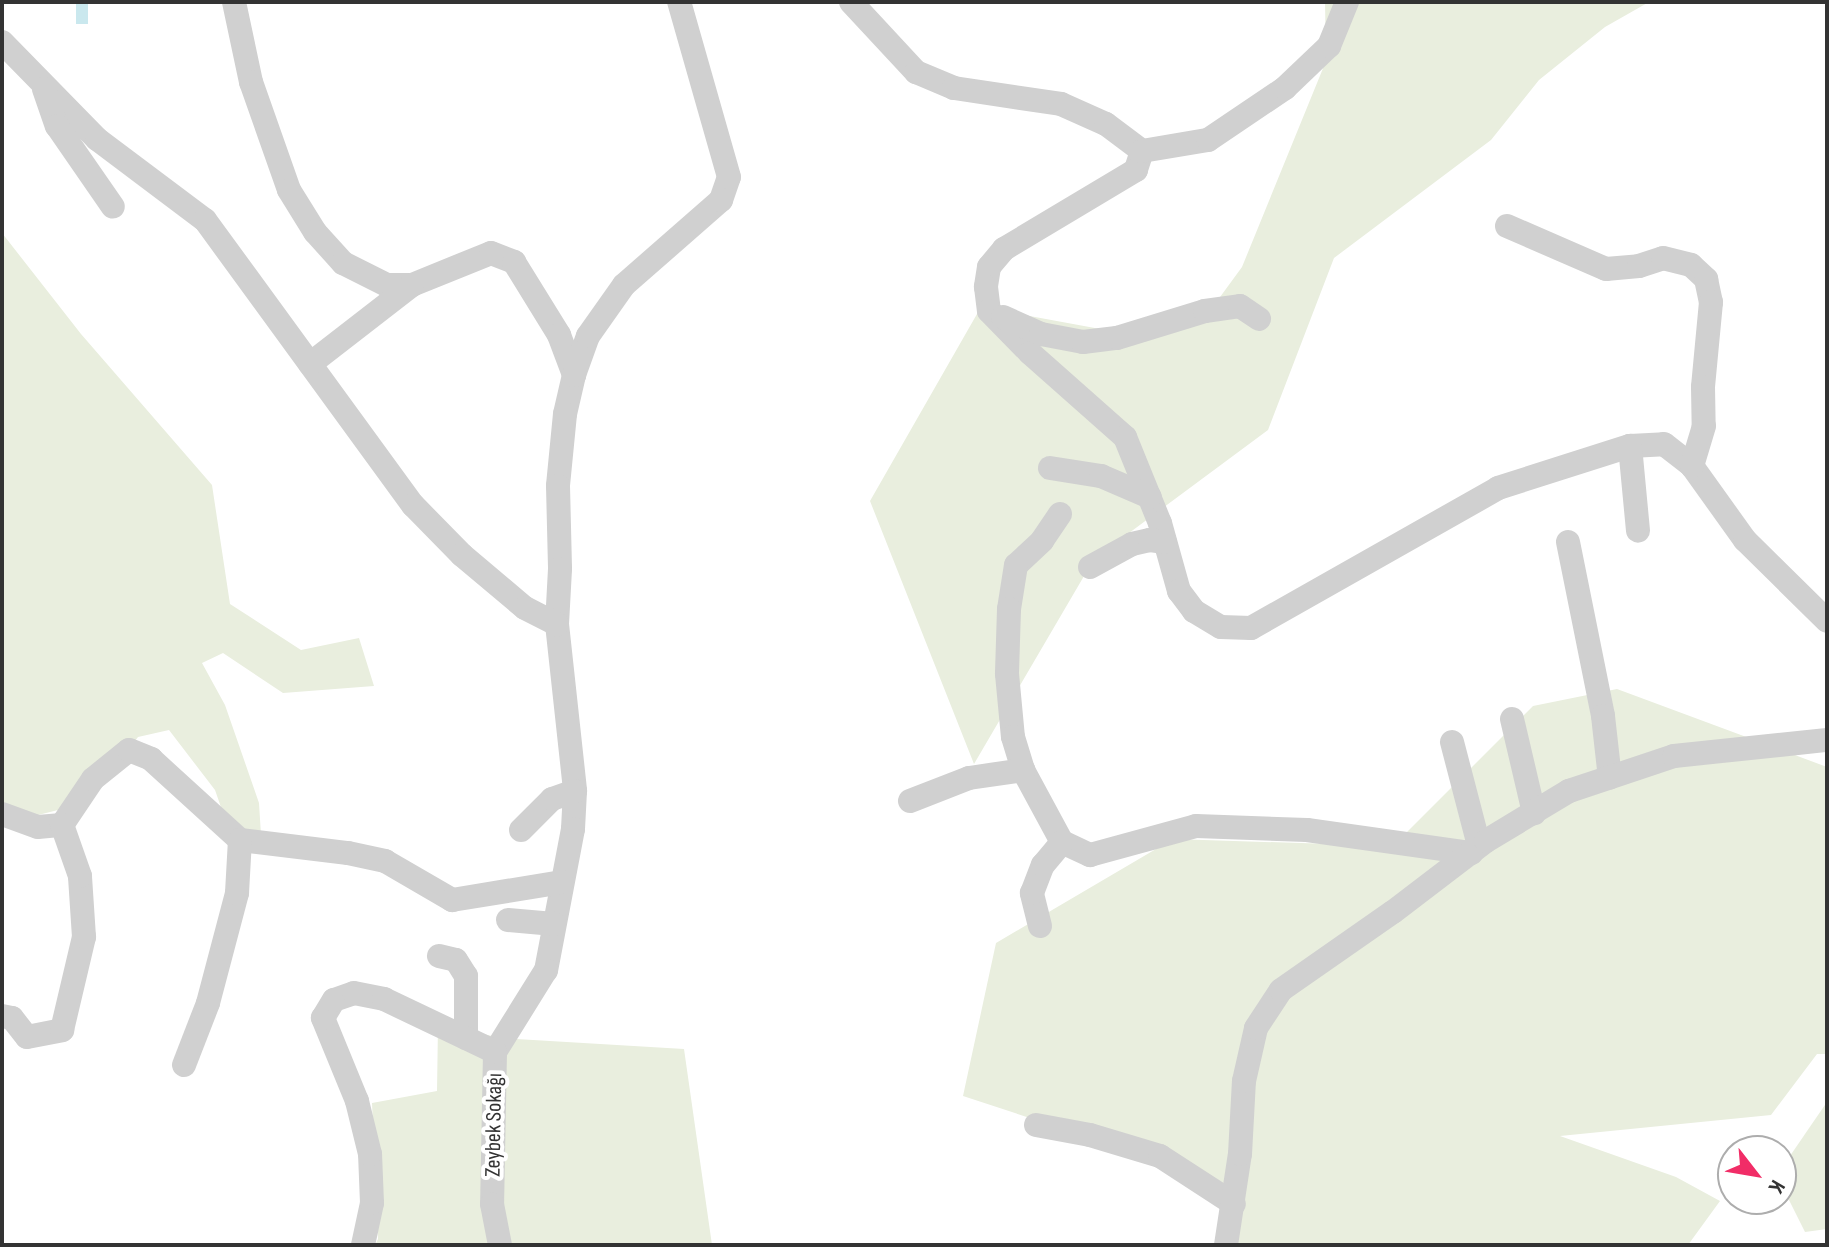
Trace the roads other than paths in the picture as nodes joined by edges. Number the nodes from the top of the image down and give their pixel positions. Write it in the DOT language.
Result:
graph roads {
  1 [pos="234,2"];
  2 [pos="679,2"];
  3 [pos="851,2"];
  4 [pos="1347,2"];
  5 [pos="2,42"];
  6 [pos="42,83"];
  7 [pos="1142,151"];
  8 [pos="113,207"];
  9 [pos="1507,226"];
  10 [pos="412,285"];
  11 [pos="989,311"];
  12 [pos="1259,319"];
  13 [pos="310,364"];
  14 [pos="574,375"];
  15 [pos="1630,446"];
  16 [pos="1692,466"];
  17 [pos="1050,468"];
  18 [pos="1150,497"];
  19 [pos="1060,514"];
  20 [pos="1638,531"];
  21 [pos="1165,542"];
  22 [pos="1568,542"];
  23 [pos="1090,567"];
  24 [pos="1827,621"];
  25 [pos="557,624"];
  26 [pos="1512,719"];
  27 [pos="1827,740"];
  28 [pos="1452,742"];
  29 [pos="1023,770"];
  30 [pos="1610,778"];
  31 [pos="575,791"];
  32 [pos="910,801"];
  33 [pos="1534,813"];
  34 [pos="2,814"];
  35 [pos="62,825"];
  36 [pos="521,830"];
  37 [pos="240,840"];
  38 [pos="1062,842"];
  39 [pos="1475,849"];
  40 [pos="562,882"];
  41 [pos="508,920"];
  42 [pos="554,924"];
  43 [pos="1040,926"];
  44 [pos="439,956"];
  45 [pos="2,1016"];
  46 [pos="466,1038"];
  47 [pos="495,1052"];
  48 [pos="184,1065"];
  49 [pos="1036,1125"];
  50 [pos="1234,1204"];
  51 [pos="1232,1241"];
  52 [pos="363,1245"];
  53 [pos="500,1245"];
  1 -- 10 [label="street"];
  2 -- 14 [label="street, Zeybek Sokağı"];
  3 -- 7 [label="street"];
  4 -- 7 [label="street"];
  5 -- 6 [label="street"];
  6 -- 8 [label="street"];
  6 -- 13 [label="street"];
  7 -- 11 [label="street"];
  9 -- 16 [label="street"];
  10 -- 13 [label="street"];
  10 -- 14 [label="street"];
  11 -- 12 [label="street"];
  11 -- 18 [label="street"];
  13 -- 25 [label="street"];
  14 -- 25 [label="street, Zeybek Sokağı"];
  15 -- 16 [label="street"];
  15 -- 20 [label="street"];
  15 -- 21 [label="street"];
  16 -- 24 [label="street"];
  17 -- 18 [label="street"];
  18 -- 21 [label="street"];
  19 -- 29 [label="street"];
  21 -- 23 [label="street"];
  22 -- 30 [label="street"];
  25 -- 31 [label="street, Zeybek Sokağı"];
  26 -- 33 [label="street"];
  27 -- 30 [label="street"];
  28 -- 39 [label="street"];
  29 -- 32 [label="street"];
  29 -- 38 [label="street"];
  30 -- 33 [label="street"];
  31 -- 36 [label="street"];
  31 -- 40 [label="street, Zeybek Sokağı"];
  33 -- 39 [label="street"];
  34 -- 35 [label="street"];
  35 -- 37 [label="street"];
  35 -- 45 [label="street"];
  37 -- 40 [label="street"];
  37 -- 48 [label="street"];
  38 -- 39 [label="street"];
  38 -- 43 [label="street"];
  39 -- 50 [label="street"];
  40 -- 42 [label="street, Zeybek Sokağı"];
  41 -- 42 [label="street"];
  42 -- 47 [label="street, Zeybek Sokağı"];
  44 -- 46 [label="street"];
  46 -- 47 [label="street"];
  46 -- 52 [label="street"];
  47 -- 53 [label="street, Zeybek Sokağı"];
  49 -- 50 [label="street"];
  50 -- 51 [label="street"];
}
